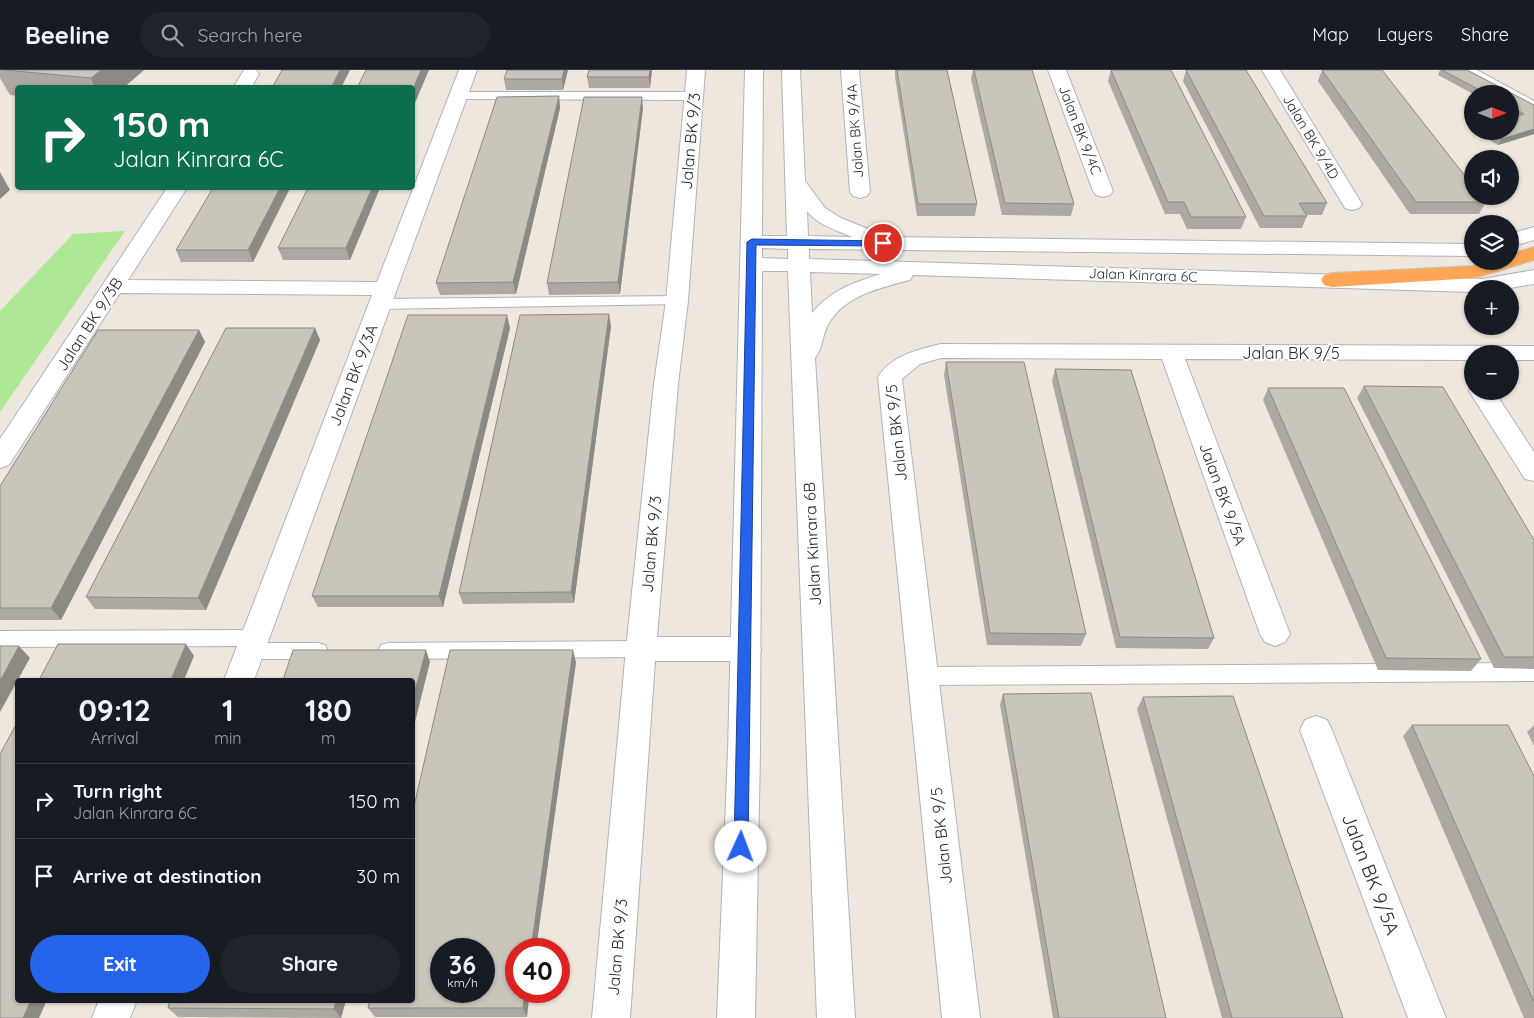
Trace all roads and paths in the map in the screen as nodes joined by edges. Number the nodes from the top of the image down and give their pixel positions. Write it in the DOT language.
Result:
graph roads {
  1 [pos="468,70"];
  2 [pos="754,70"];
  3 [pos="790,70"];
  4 [pos="850,70"];
  5 [pos="1057,70"];
  6 [pos="1271,70"];
  7 [pos="1468,70"];
  8 [pos="695,83"];
  9 [pos="458,96"];
  10 [pos="1534,106"];
  11 [pos="795,180"];
  12 [pos="176,190"];
  13 [pos="1103,191"];
  14 [pos="860,192"];
  15 [pos="1352,204"];
  16 [pos="1534,233"];
  17 [pos="1519,238"];
  18 [pos="900,243"];
  19 [pos="1464,250"];
  20 [pos="751,253"];
  21 [pos="798,253"];
  22 [pos="1534,253"];
  23 [pos="1519,258"];
  24 [pos="930,268"];
  25 [pos="1481,270"];
  26 [pos="1534,277"];
  27 [pos="1332,280"];
  28 [pos="113,286"];
  29 [pos="382,297"];
  30 [pos="677,301"];
  31 [pos="1171,353"];
  32 [pos="1456,353"];
  33 [pos="1534,353"];
  34 [pos="803,364"];
  35 [pos="1464,366"];
  36 [pos="1487,400"];
  37 [pos="0,460"];
  38 [pos="1534,472"];
  39 [pos="1275,634"];
  40 [pos="0,639"];
  41 [pos="252,644"];
  42 [pos="746,649"];
  43 [pos="642,650"];
  44 [pos="338,651"];
  45 [pos="367,651"];
  46 [pos="1534,672"];
  47 [pos="923,676"];
  48 [pos="240,678"];
  49 [pos="1316,730"];
  50 [pos="117,1003"];
  51 [pos="111,1018"];
  52 [pos="611,1018"];
  53 [pos="736,1018"];
  54 [pos="836,1018"];
  55 [pos="961,1018"];
  56 [pos="1427,1018"];
  1 -- 9 [label="street, Jalan BK 9/3A"];
  2 -- 20 [label="street"];
  3 -- 11 [label="street, Jalan Kinrara 6B"];
  4 -- 14 [label="street, Jalan BK 9/4A"];
  5 -- 13 [label="street, Jalan BK 9/4C"];
  6 -- 15 [label="street, Jalan BK 9/4D"];
  7 -- 10 [label="lane"];
  8 -- 9 [label="lane"];
  8 -- 30 [label="street, Jalan BK 9/3"];
  9 -- 29 [label="street, Jalan BK 9/3A"];
  11 -- 18 [label="street"];
  11 -- 21 [label="street, Jalan Kinrara 6B"];
  12 -- 28 [label="street, Jalan BK 9/3B"];
  16 -- 17 [label="street"];
  18 -- 19 [label="street, Jalan Kinrara 6C"];
  18 -- 21 [label="street, Jalan Kinrara 6C"];
  20 -- 21 [label="street, Jalan Kinrara 6C"];
  20 -- 42 [label="street"];
  21 -- 24 [label="street, Jalan Kinrara 6C"];
  21 -- 34 [label="street, Jalan Kinrara 6B"];
  22 -- 23 [label="highway"];
  24 -- 27 [label="street, Jalan Kinrara 6C"];
  24 -- 34 [label="street"];
  25 -- 27 [label="highway"];
  26 -- 27 [label="street, Jalan Kinrara 6C"];
  28 -- 29 [label="street"];
  28 -- 37 [label="street, Jalan BK 9/3B"];
  29 -- 30 [label="lane"];
  29 -- 41 [label="street, Jalan BK 9/3A"];
  30 -- 43 [label="street, Jalan BK 9/3"];
  31 -- 32 [label="street, Jalan BK 9/5"];
  31 -- 39 [label="street, Jalan BK 9/5A"];
  31 -- 47 [label="street, Jalan BK 9/5"];
  32 -- 33 [label="street, Jalan BK 9/5"];
  32 -- 35 [label="street"];
  34 -- 54 [label="street, Jalan Kinrara 6B"];
  36 -- 38 [label="street"];
  40 -- 41 [label="lane"];
  41 -- 44 [label="lane"];
  41 -- 48 [label="street, Jalan BK 9/3A"];
  42 -- 43 [label="street"];
  42 -- 53 [label="street"];
  43 -- 45 [label="lane"];
  43 -- 52 [label="street, Jalan BK 9/3"];
  46 -- 47 [label="lane"];
  47 -- 55 [label="street, Jalan BK 9/5"];
  49 -- 56 [label="street, Jalan BK 9/5A"];
  50 -- 51 [label="street"];
}
